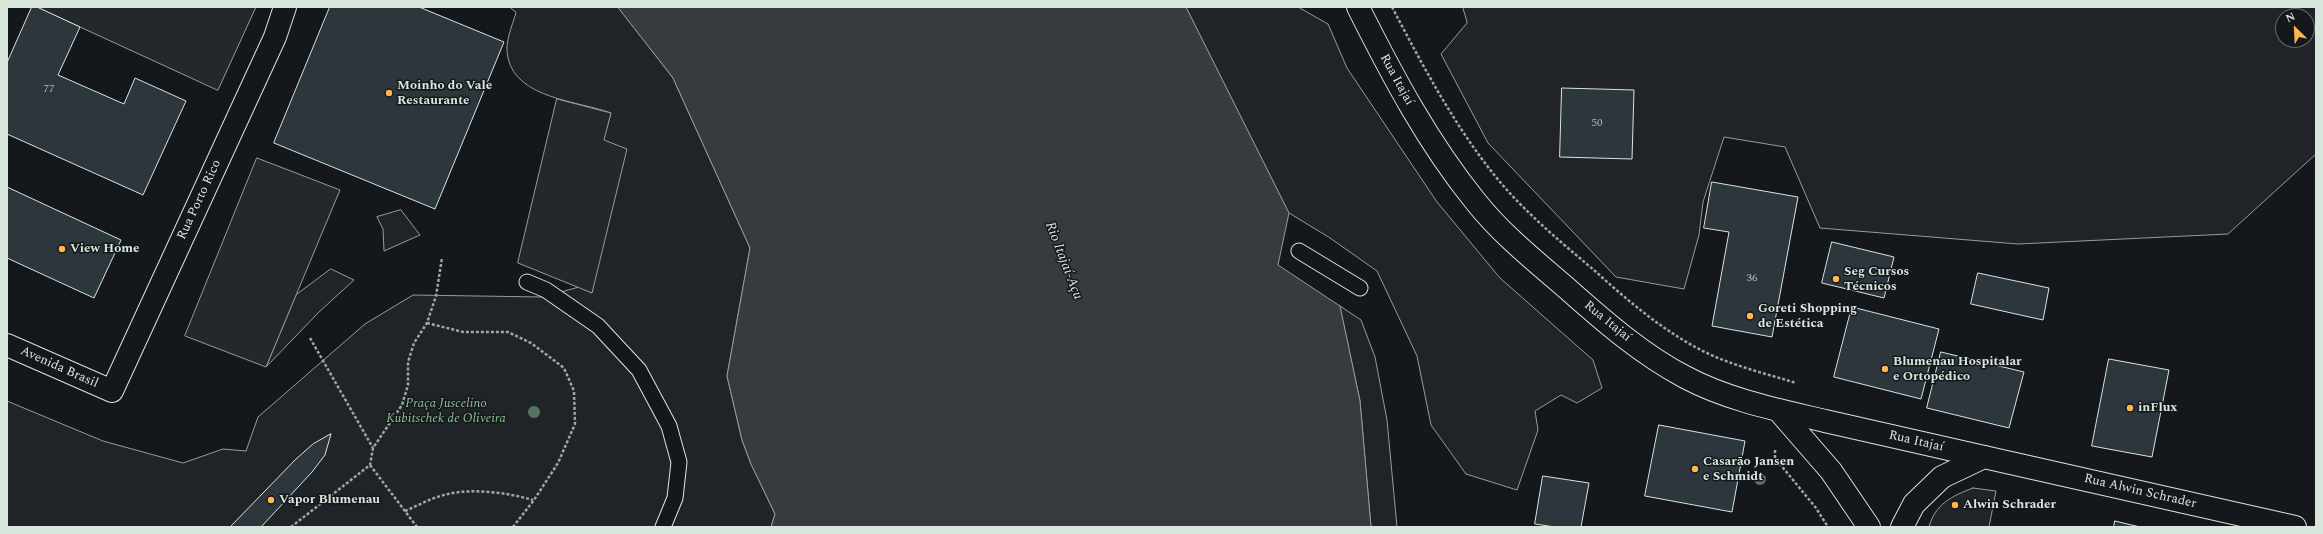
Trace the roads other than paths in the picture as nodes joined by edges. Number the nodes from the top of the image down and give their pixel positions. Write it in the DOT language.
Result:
graph roads {
  1 [pos="285,7"];
  2 [pos="1358,7"];
  3 [pos="1299,251"];
  4 [pos="527,282"];
  5 [pos="1360,288"];
  6 [pos="7,345"];
  7 [pos="112,392"];
  8 [pos="1778,410"];
  9 [pos="1984,458"];
  10 [pos="663,527"];
  11 [pos="1869,527"];
  12 [pos="1902,527"];
  13 [pos="2295,527"];
  1 -- 7 [label="main road, Rua Porto Rico"];
  2 -- 8 [label="main road, Rua Itajaí"];
  3 -- 5 [label="lane"];
  4 -- 10 [label="lane"];
  6 -- 7 [label="main road, Avenida Brasil"];
  8 -- 9 [label="main road, Rua Itajaí"];
  8 -- 11 [label="main road"];
  9 -- 12 [label="main road"];
  9 -- 13 [label="main road, Rua Alwin Schrader"];
}
